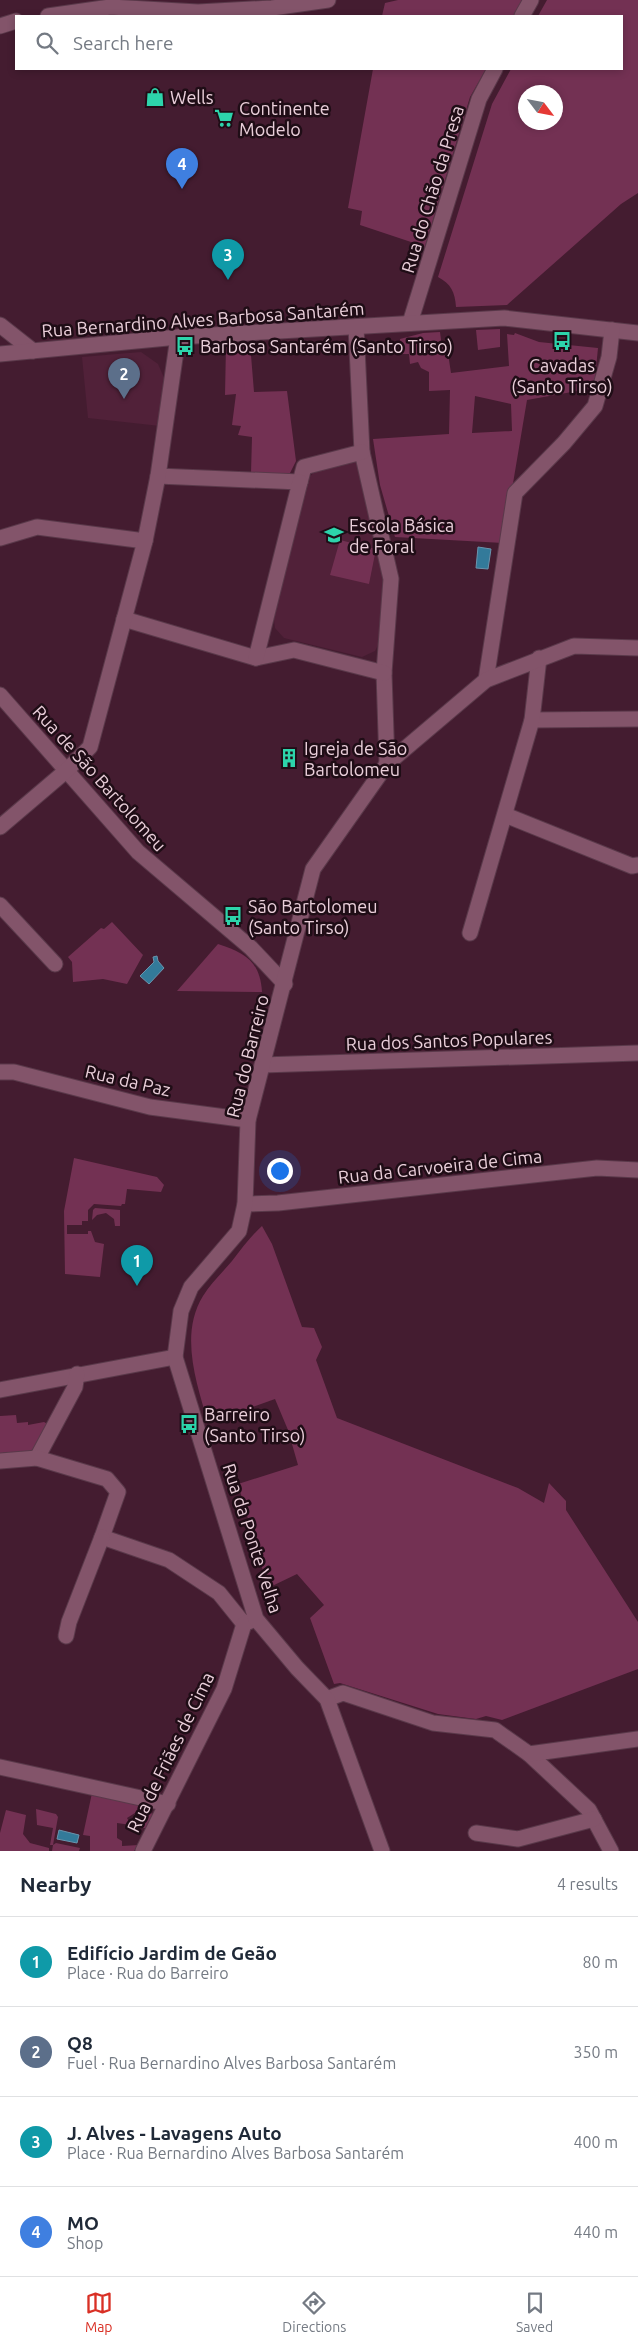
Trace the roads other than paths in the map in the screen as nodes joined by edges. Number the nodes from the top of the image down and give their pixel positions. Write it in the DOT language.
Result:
graph roads {
  1 [pos="328,0"];
  2 [pos="531,0"];
  3 [pos="55,15"];
  4 [pos="523,15"];
  5 [pos="15,21"];
  6 [pos="0,26"];
  7 [pos="494,70"];
  8 [pos="410,323"];
  9 [pos="0,325"];
  10 [pos="356,327"];
  11 [pos="612,330"];
  12 [pos="638,333"];
  13 [pos="178,337"];
  14 [pos="33,351"];
  15 [pos="0,354"];
  16 [pos="362,452"];
  17 [pos="158,476"];
  18 [pos="300,482"];
  19 [pos="0,538"];
  20 [pos="145,541"];
  21 [pos="124,619"];
  22 [pos="638,648"];
  23 [pos="256,658"];
  24 [pos="539,658"];
  25 [pos="384,673"];
  26 [pos="486,680"];
  27 [pos="0,696"];
  28 [pos="638,719"];
  29 [pos="532,720"];
  30 [pos="387,764"];
  31 [pos="68,770"];
  32 [pos="504,815"];
  33 [pos="0,828"];
  34 [pos="638,865"];
  35 [pos="0,905"];
  36 [pos="470,933"];
  37 [pos="55,964"];
  38 [pos="285,984"];
  39 [pos="638,1053"];
  40 [pos="262,1065"];
  41 [pos="0,1072"];
  42 [pos="248,1120"];
  43 [pos="638,1170"];
  44 [pos="245,1204"];
  45 [pos="175,1356"];
  46 [pos="76,1374"];
  47 [pos="0,1390"];
  48 [pos="37,1458"];
  49 [pos="0,1461"];
  50 [pos="102,1537"];
  51 [pos="250,1621"];
  52 [pos="66,1636"];
  53 [pos="327,1699"];
  54 [pos="638,1739"];
  55 [pos="529,1754"];
  56 [pos="0,1767"];
  57 [pos="168,1804"];
  58 [pos="594,1819"];
  59 [pos="476,1832"];
  60 [pos="143,1851"];
  61 [pos="382,1851"];
  62 [pos="611,1851"];
  1 -- 3 [label="street"];
  2 -- 4 [label="street"];
  5 -- 6 [label="street"];
  7 -- 8 [label="street, Rua do Chão da Presa"];
  8 -- 10 [label="street, Rua Bernardino Alves Barbosa Santarém"];
  8 -- 11 [label="street, Rua Bernardino Alves Barbosa Santarém"];
  9 -- 14 [label="street"];
  10 -- 13 [label="street, Rua Bernardino Alves Barbosa Santarém"];
  10 -- 16 [label="street"];
  11 -- 12 [label="street, Rua Bernardino Alves Barbosa Santarém"];
  11 -- 26 [label="street"];
  13 -- 14 [label="street, Rua Bernardino Alves Barbosa Santarém"];
  13 -- 17 [label="street"];
  14 -- 15 [label="street, Rua Bernardino Alves Barbosa Santarém"];
  16 -- 18 [label="street"];
  16 -- 25 [label="street"];
  17 -- 18 [label="street"];
  17 -- 20 [label="street"];
  18 -- 23 [label="street"];
  19 -- 20 [label="street"];
  20 -- 21 [label="street"];
  21 -- 23 [label="street"];
  21 -- 31 [label="street"];
  22 -- 24 [label="street, Rua do Barreiro"];
  23 -- 25 [label="street"];
  24 -- 26 [label="street, Rua do Barreiro"];
  24 -- 29 [label="street"];
  25 -- 30 [label="street"];
  26 -- 30 [label="street, Rua do Barreiro"];
  27 -- 31 [label="street, Rua de São Bartolomeu"];
  28 -- 29 [label="street"];
  29 -- 32 [label="street"];
  30 -- 38 [label="street, Rua do Barreiro"];
  31 -- 33 [label="street"];
  31 -- 38 [label="street, Rua de São Bartolomeu"];
  32 -- 34 [label="street"];
  32 -- 36 [label="street"];
  35 -- 37 [label="street"];
  38 -- 40 [label="street, Rua do Barreiro"];
  39 -- 40 [label="street, Rua dos Santos Populares"];
  40 -- 42 [label="street, Rua do Barreiro"];
  41 -- 42 [label="street, Rua da Paz"];
  42 -- 44 [label="street, Rua do Barreiro"];
  43 -- 44 [label="street, Rua da Carvoeira de Cima"];
  44 -- 45 [label="street, Rua do Barreiro"];
  45 -- 46 [label="street"];
  45 -- 51 [label="street, Rua da Ponte Velha"];
  46 -- 47 [label="street"];
  46 -- 48 [label="street"];
  48 -- 49 [label="street"];
  48 -- 50 [label="street"];
  50 -- 51 [label="street"];
  50 -- 52 [label="street"];
  51 -- 53 [label="street, Rua da Ponte Velha"];
  51 -- 57 [label="street, Rua de Friães de Cima"];
  53 -- 55 [label="street"];
  53 -- 61 [label="street, Rua da Ponte Velha"];
  54 -- 55 [label="street"];
  55 -- 58 [label="street"];
  56 -- 57 [label="street"];
  57 -- 60 [label="street, Rua de Friães de Cima"];
  58 -- 59 [label="street"];
  58 -- 62 [label="street"];
}
